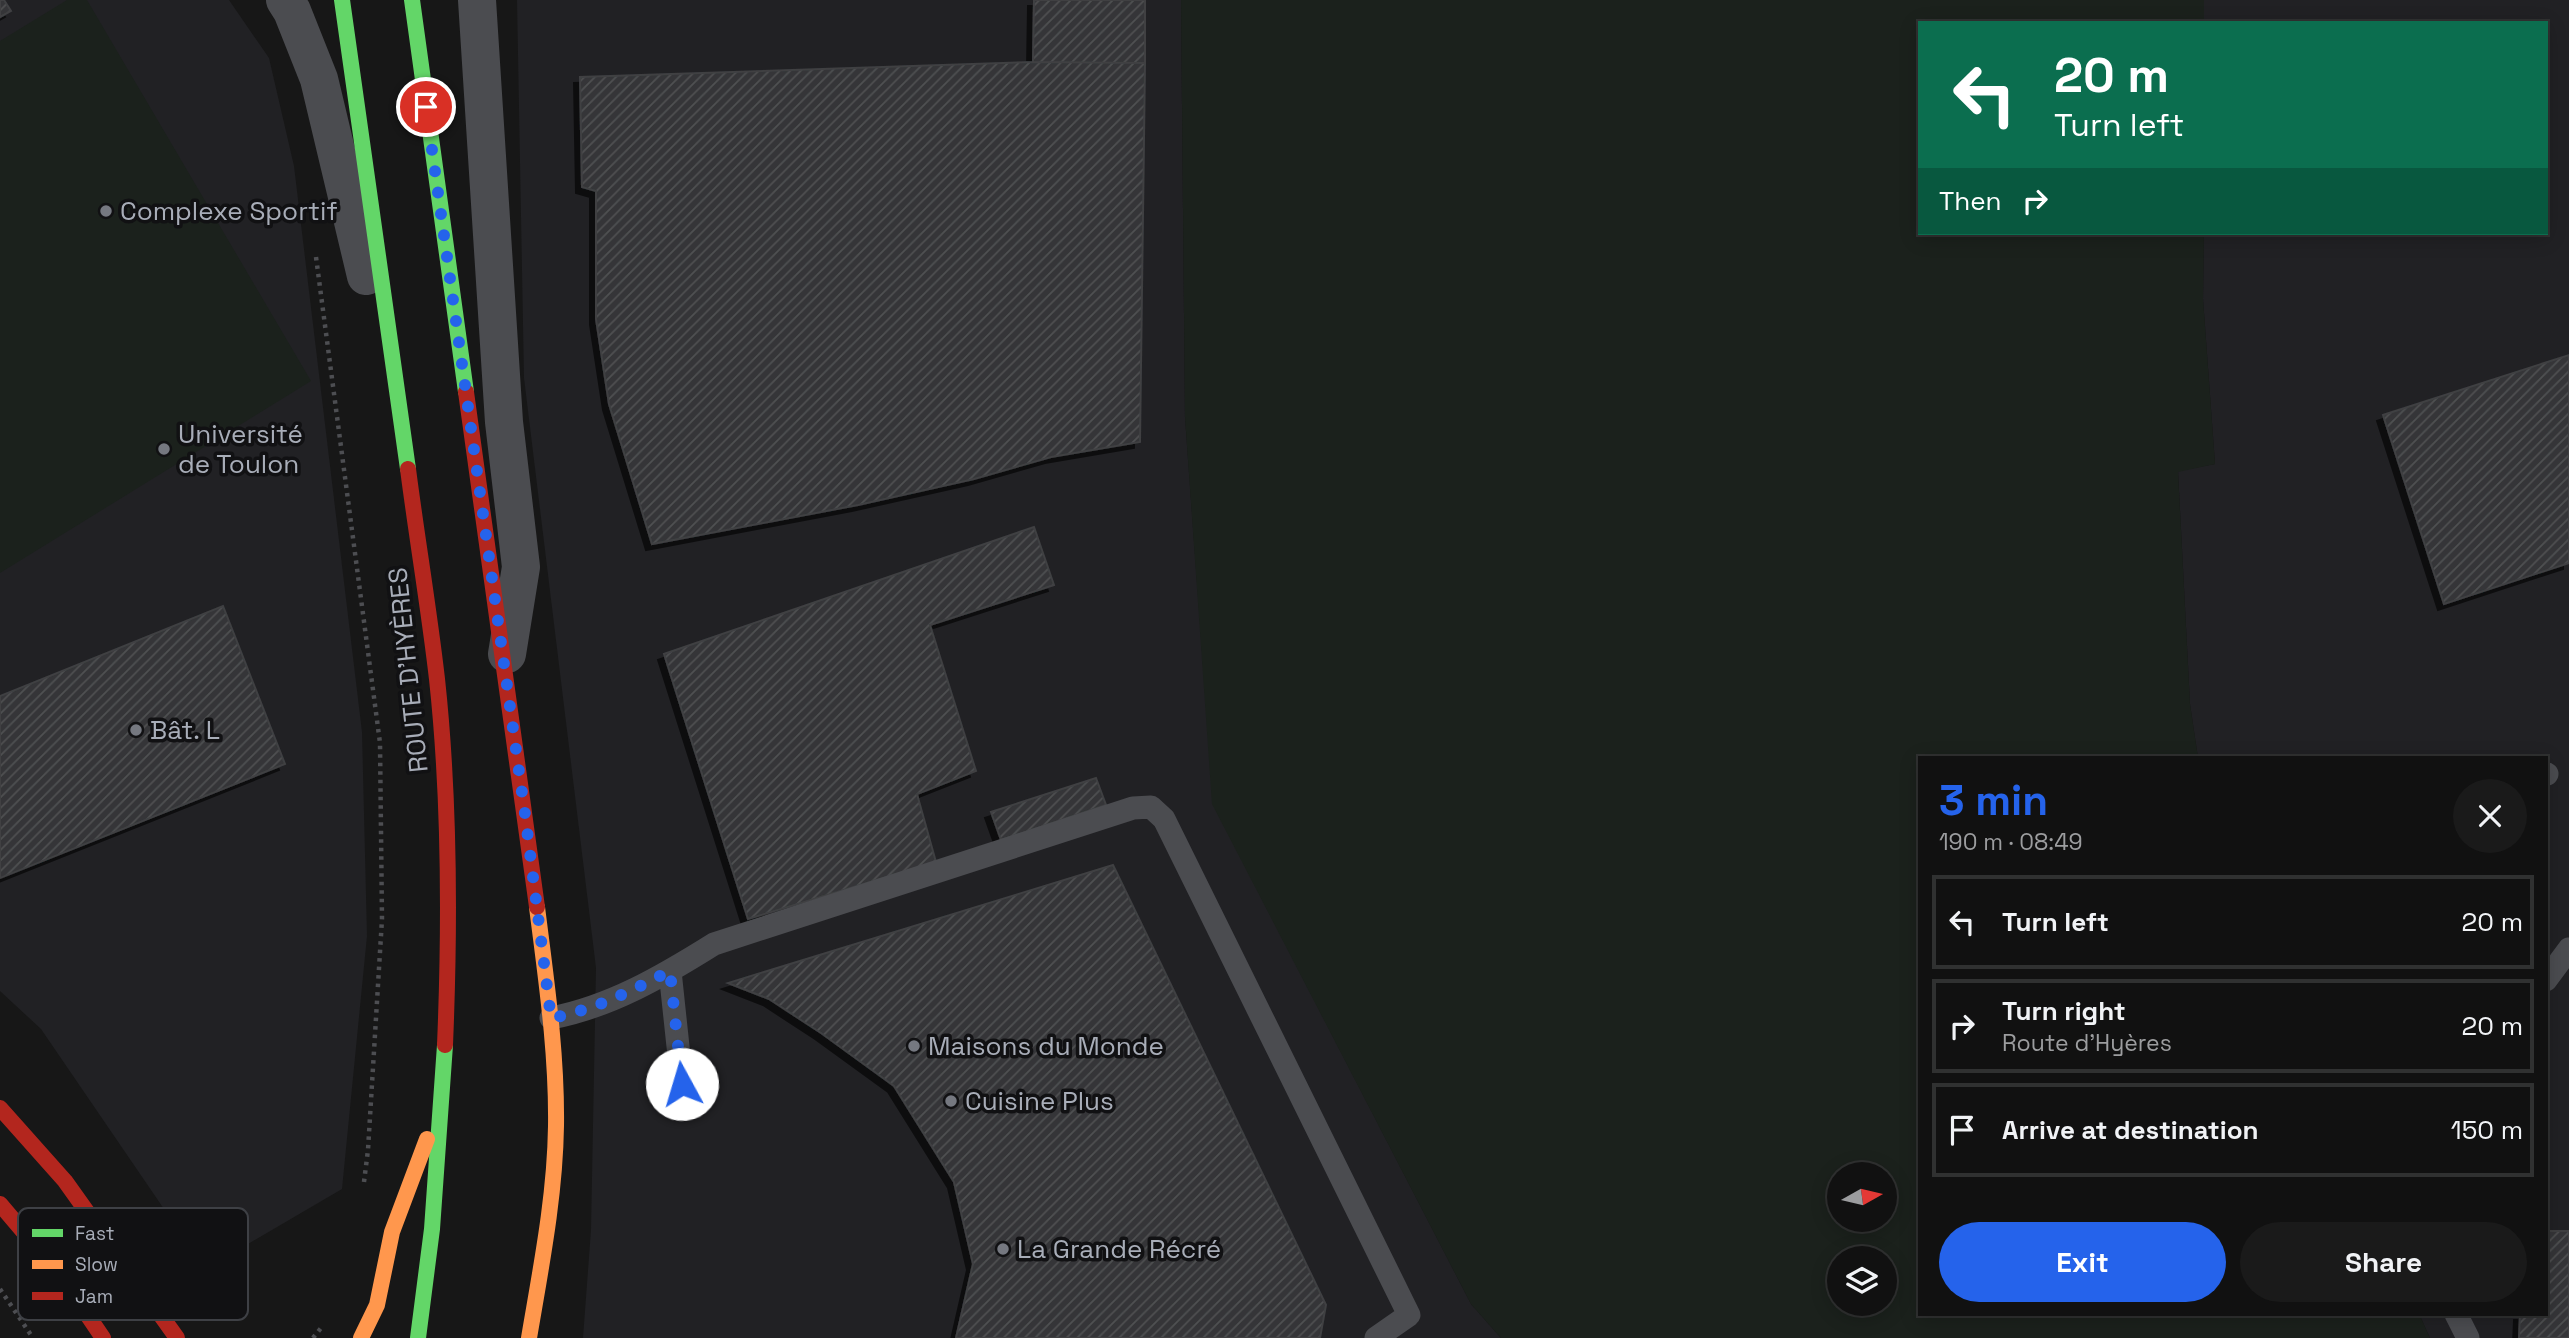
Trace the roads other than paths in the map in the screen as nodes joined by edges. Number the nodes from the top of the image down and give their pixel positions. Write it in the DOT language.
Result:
graph roads {
  1 [pos="285,0"];
  2 [pos="342,0"];
  3 [pos="412,0"];
  4 [pos="477,0"];
  5 [pos="402,426"];
  6 [pos="505,670"];
  7 [pos="2569,949"];
  8 [pos="670,971"];
  9 [pos="2548,977"];
  10 [pos="551,1018"];
  11 [pos="682,1084"];
  12 [pos="443,1095"];
  13 [pos="0,1108"];
  14 [pos="552,1199"];
  15 [pos="0,1204"];
  16 [pos="84,1208"];
  17 [pos="18,1225"];
  18 [pos="555,1288"];
  19 [pos="2457,1316"];
  20 [pos="91,1320"];
  21 [pos="165,1320"];
  22 [pos="167,1323"];
  23 [pos="103,1338"];
  24 [pos="177,1338"];
  25 [pos="187,1338"];
  26 [pos="361,1338"];
  27 [pos="418,1338"];
  28 [pos="529,1338"];
  29 [pos="1376,1338"];
  30 [pos="2468,1338"];
  1 -- 5 [label="street"];
  2 -- 5 [label="main road, ROUTE D'HYÈRES"];
  3 -- 6 [label="main road"];
  4 -- 6 [label="street"];
  5 -- 12 [label="main road, ROUTE D'HYÈRES"];
  6 -- 10 [label="main road"];
  7 -- 9 [label="lane"];
  8 -- 10 [label="lane"];
  8 -- 11 [label="lane"];
  8 -- 29 [label="lane"];
  10 -- 14 [label="main road"];
  12 -- 26 [label="main road"];
  12 -- 27 [label="main road, ROUTE D'HYÈRES"];
  13 -- 16 [label="main road"];
  14 -- 18 [label="main road"];
  14 -- 28 [label="main road"];
  15 -- 17 [label="main road"];
  19 -- 30 [label="lane"];
  20 -- 23 [label="main road"];
  21 -- 22 [label="main road"];
  22 -- 24 [label="main road"];
  22 -- 25 [label="main road"];
}
